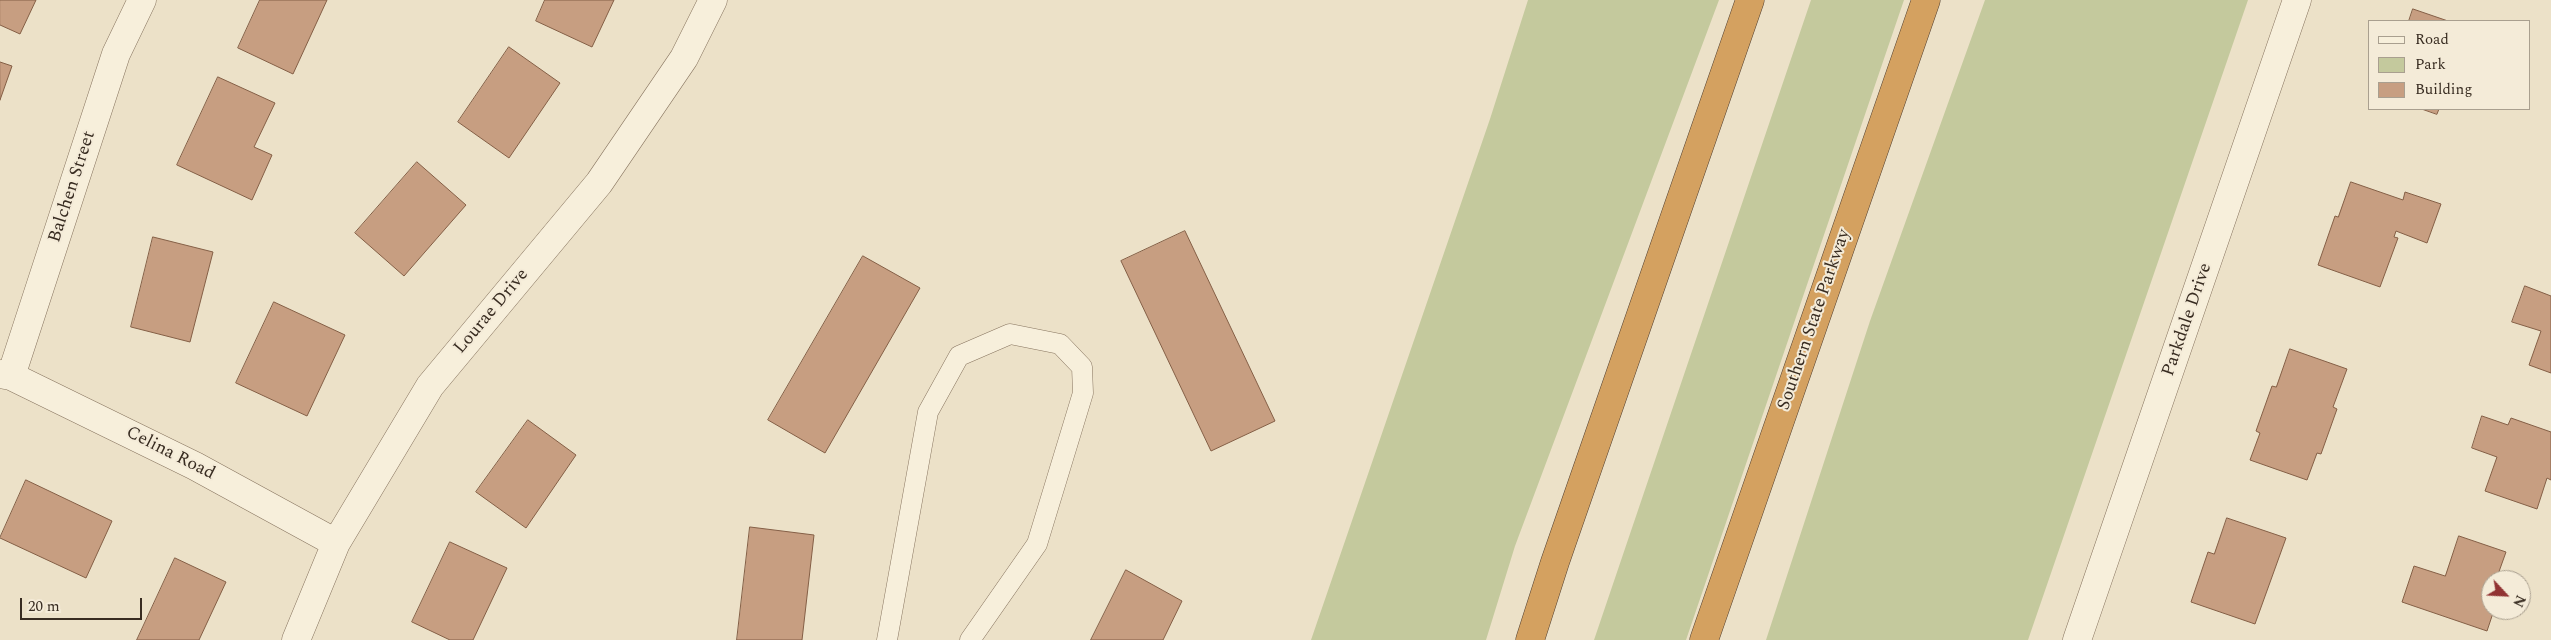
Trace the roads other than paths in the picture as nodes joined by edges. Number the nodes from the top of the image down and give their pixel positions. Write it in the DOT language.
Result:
graph roads {
  1 [pos="142,0"];
  2 [pos="713,0"];
  3 [pos="1750,0"];
  4 [pos="1926,0"];
  5 [pos="2297,0"];
  6 [pos="6,375"];
  7 [pos="336,543"];
  8 [pos="296,640"];
  9 [pos="887,640"];
  10 [pos="970,640"];
  11 [pos="1530,640"];
  12 [pos="1704,640"];
  13 [pos="2077,640"];
  1 -- 6 [label="street, Balchen Street"];
  2 -- 7 [label="street, Lourae Drive"];
  3 -- 11 [label="highway"];
  4 -- 12 [label="highway, Southern State Parkway"];
  5 -- 13 [label="street, Parkdale Drive"];
  6 -- 7 [label="street, Celina Road"];
  7 -- 8 [label="street, Lourae Drive"];
  9 -- 10 [label="lane"];
}
